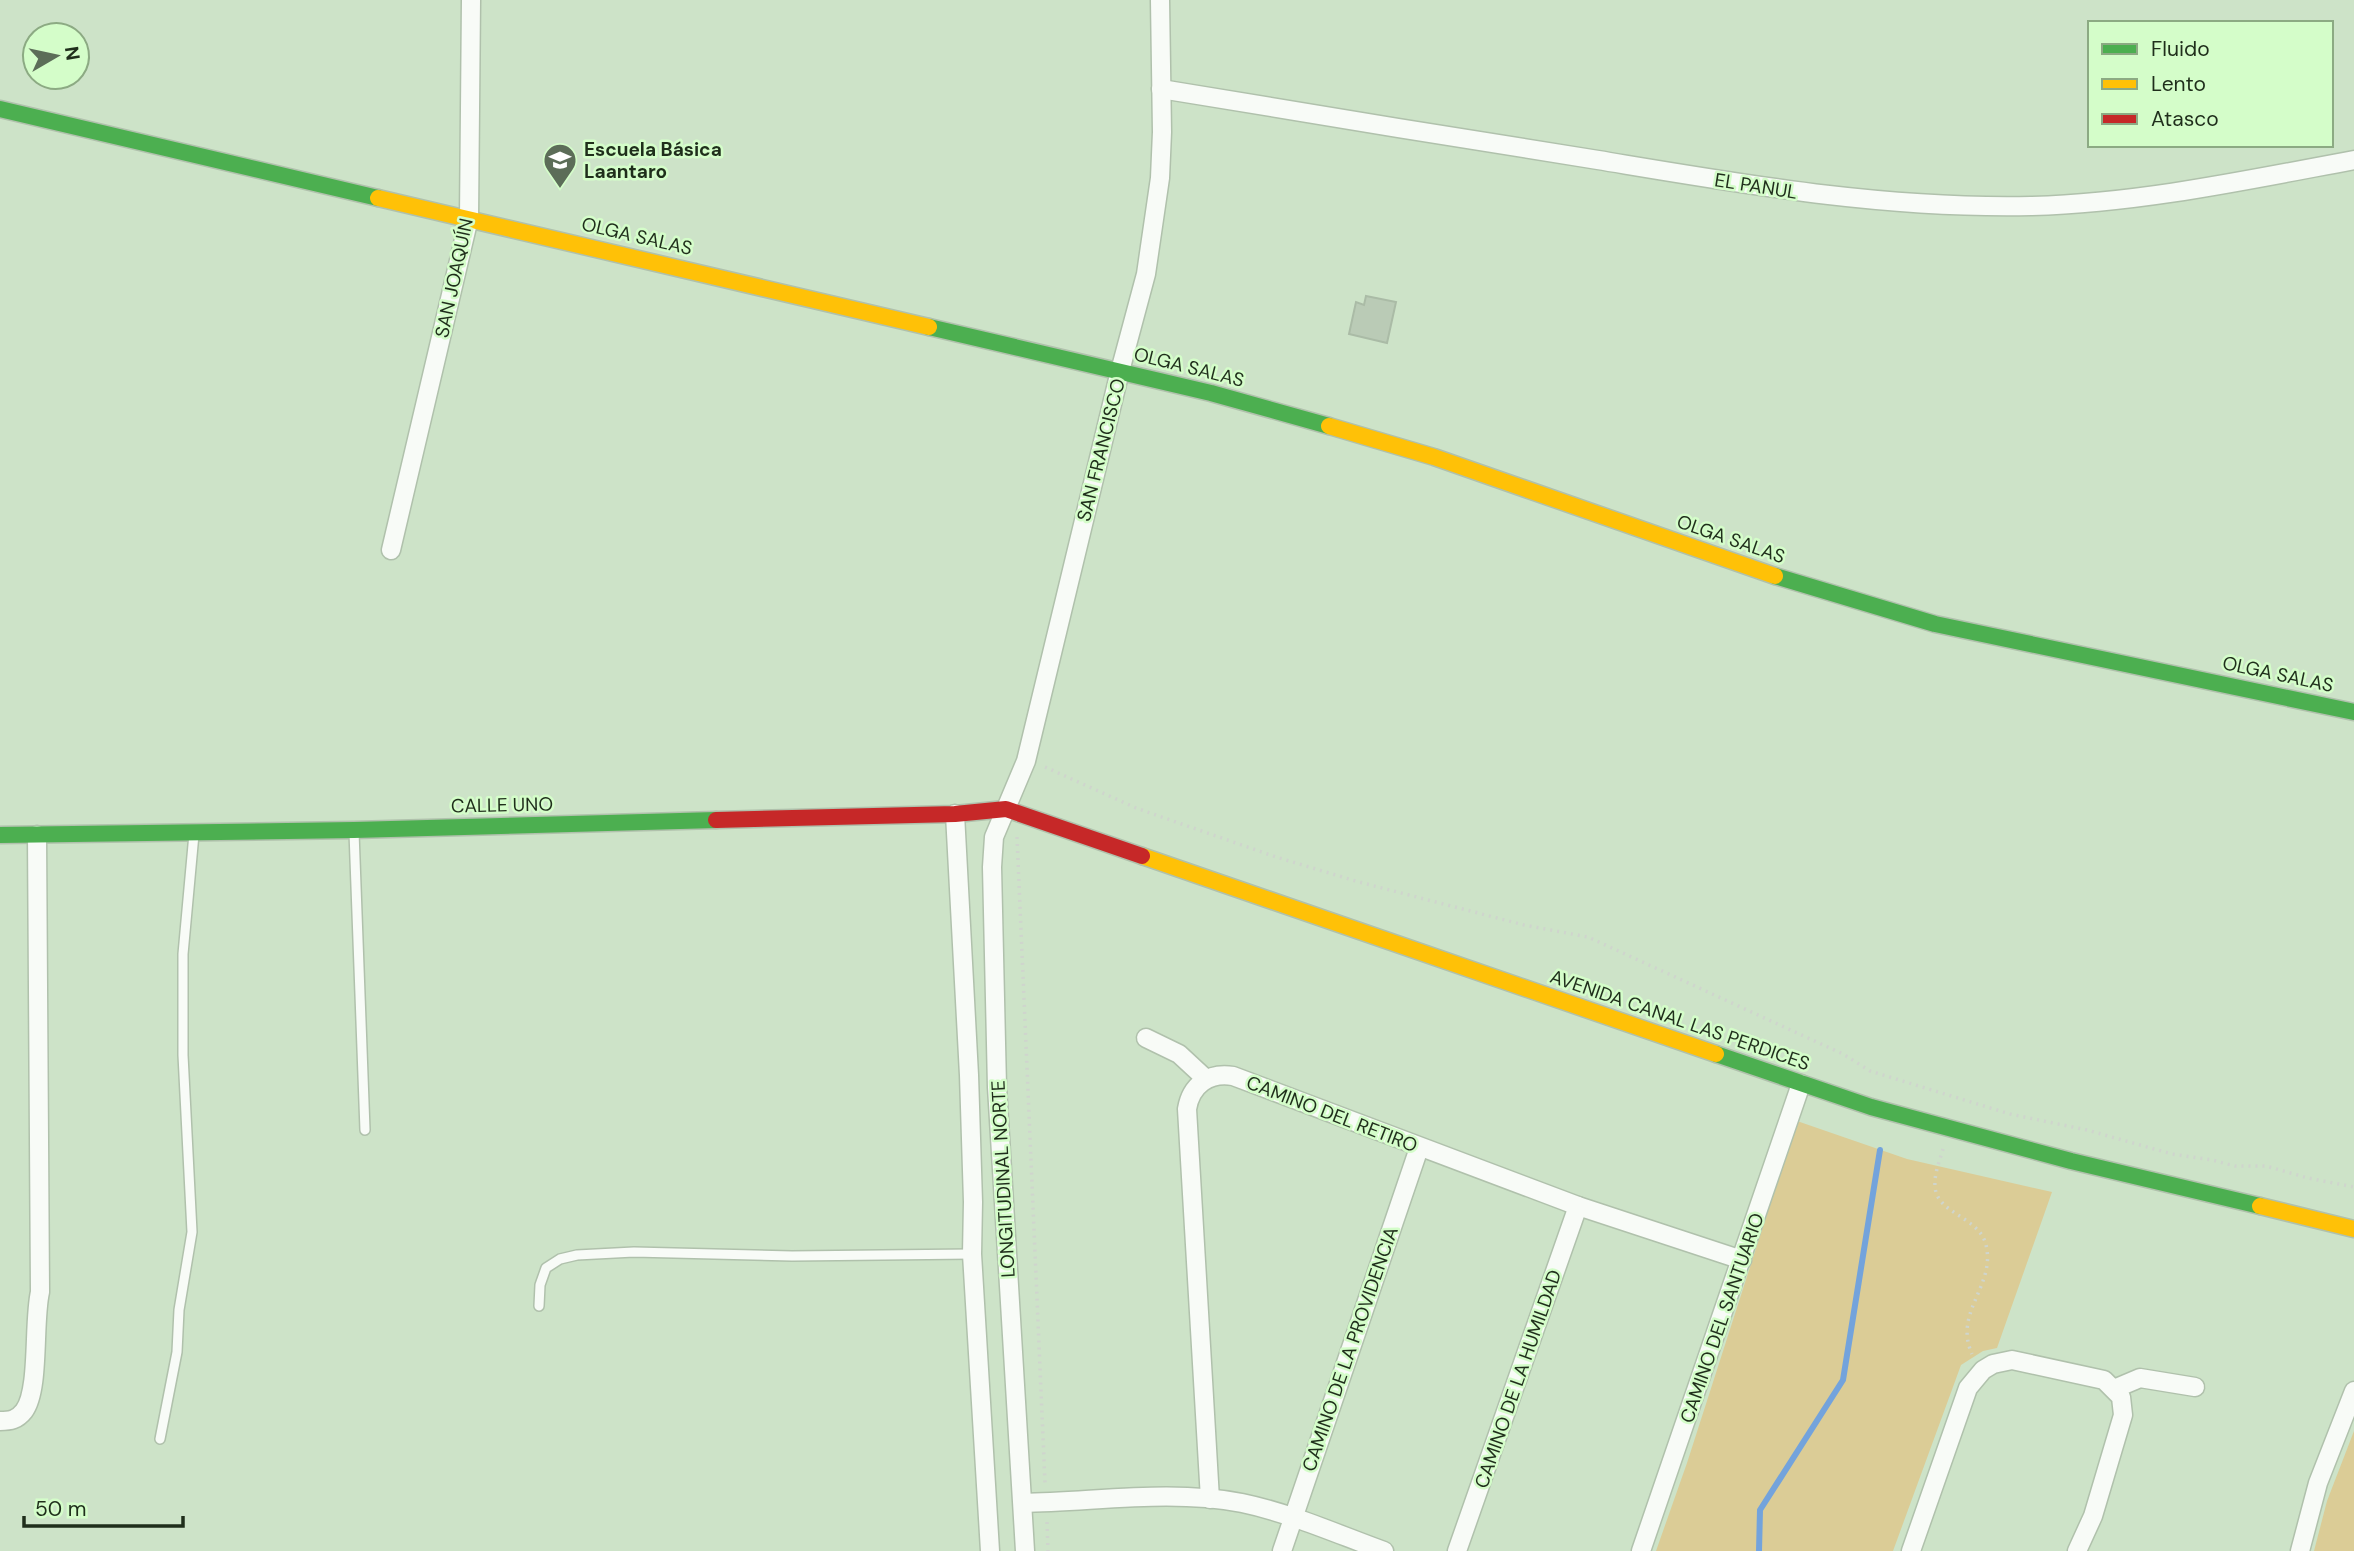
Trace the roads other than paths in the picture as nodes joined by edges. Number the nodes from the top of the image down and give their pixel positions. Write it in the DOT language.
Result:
graph roads {
  1 [pos="471,0"];
  2 [pos="1160,0"];
  3 [pos="1161,89"];
  4 [pos="0,109"];
  5 [pos="2354,160"];
  6 [pos="469,218"];
  7 [pos="1120,371"];
  8 [pos="391,550"];
  9 [pos="2354,712"];
  10 [pos="1013,811"];
  11 [pos="956,814"];
  12 [pos="354,830"];
  13 [pos="194,832"];
  14 [pos="0,835"];
  15 [pos="37,835"];
  16 [pos="1146,1038"];
  17 [pos="1206,1079"];
  18 [pos="1801,1084"];
  19 [pos="365,1130"];
  20 [pos="1419,1147"];
  21 [pos="1578,1206"];
  22 [pos="2354,1229"];
  23 [pos="972,1254"];
  24 [pos="1742,1260"];
  25 [pos="540,1306"];
  26 [pos="2195,1387"];
  27 [pos="2114,1389"];
  28 [pos="2354,1391"];
  29 [pos="0,1421"];
  30 [pos="160,1439"];
  31 [pos="1210,1499"];
  32 [pos="1023,1503"];
  33 [pos="1292,1517"];
  34 [pos="990,1551"];
  35 [pos="1026,1551"];
  36 [pos="1282,1551"];
  37 [pos="1384,1551"];
  38 [pos="1457,1551"];
  39 [pos="1641,1551"];
  40 [pos="1911,1551"];
  41 [pos="2077,1551"];
  42 [pos="2300,1551"];
  1 -- 6 [label="street, SAN JOAQUÍN"];
  2 -- 3 [label="street, SAN FRANCISCO"];
  3 -- 5 [label="street, EL PANUL"];
  3 -- 7 [label="street, SAN FRANCISCO"];
  4 -- 6 [label="street, OLGA SALAS"];
  6 -- 7 [label="street, OLGA SALAS"];
  6 -- 8 [label="street, SAN JOAQUÍN"];
  7 -- 9 [label="street, OLGA SALAS"];
  7 -- 10 [label="street, SAN FRANCISCO"];
  10 -- 11 [label="street, CALLE UNO"];
  10 -- 18 [label="street, AVENIDA CANAL LAS PERDICES"];
  10 -- 32 [label="street, LONGITUDINAL NORTE"];
  11 -- 12 [label="street, CALLE UNO"];
  11 -- 23 [label="street, LONGITUDINAL NORTE"];
  12 -- 13 [label="street, CALLE UNO"];
  12 -- 19 [label="lane"];
  13 -- 15 [label="street, CALLE UNO"];
  13 -- 30 [label="lane"];
  14 -- 15 [label="street, CALLE UNO"];
  15 -- 29 [label="street"];
  16 -- 17 [label="street"];
  17 -- 20 [label="street, CAMINO DEL RETIRO"];
  17 -- 31 [label="street"];
  18 -- 22 [label="street, AVENIDA CANAL LAS PERDICES"];
  18 -- 24 [label="street, CAMINO DEL SANTUARIO"];
  20 -- 21 [label="street, CAMINO DEL RETIRO"];
  20 -- 33 [label="street, CAMINO DE LA PROVIDENCIA"];
  21 -- 24 [label="street, CAMINO DEL RETIRO"];
  21 -- 38 [label="street, CAMINO DE LA HUMILDAD"];
  23 -- 25 [label="lane"];
  23 -- 34 [label="street, LONGITUDINAL NORTE"];
  24 -- 39 [label="street, CAMINO DEL SANTUARIO"];
  26 -- 27 [label="street"];
  27 -- 40 [label="street"];
  27 -- 41 [label="street"];
  28 -- 42 [label="street"];
  31 -- 32 [label="street"];
  31 -- 33 [label="street"];
  32 -- 35 [label="street, LONGITUDINAL NORTE"];
  33 -- 36 [label="street, CAMINO DE LA PROVIDENCIA"];
  33 -- 37 [label="street"];
}
